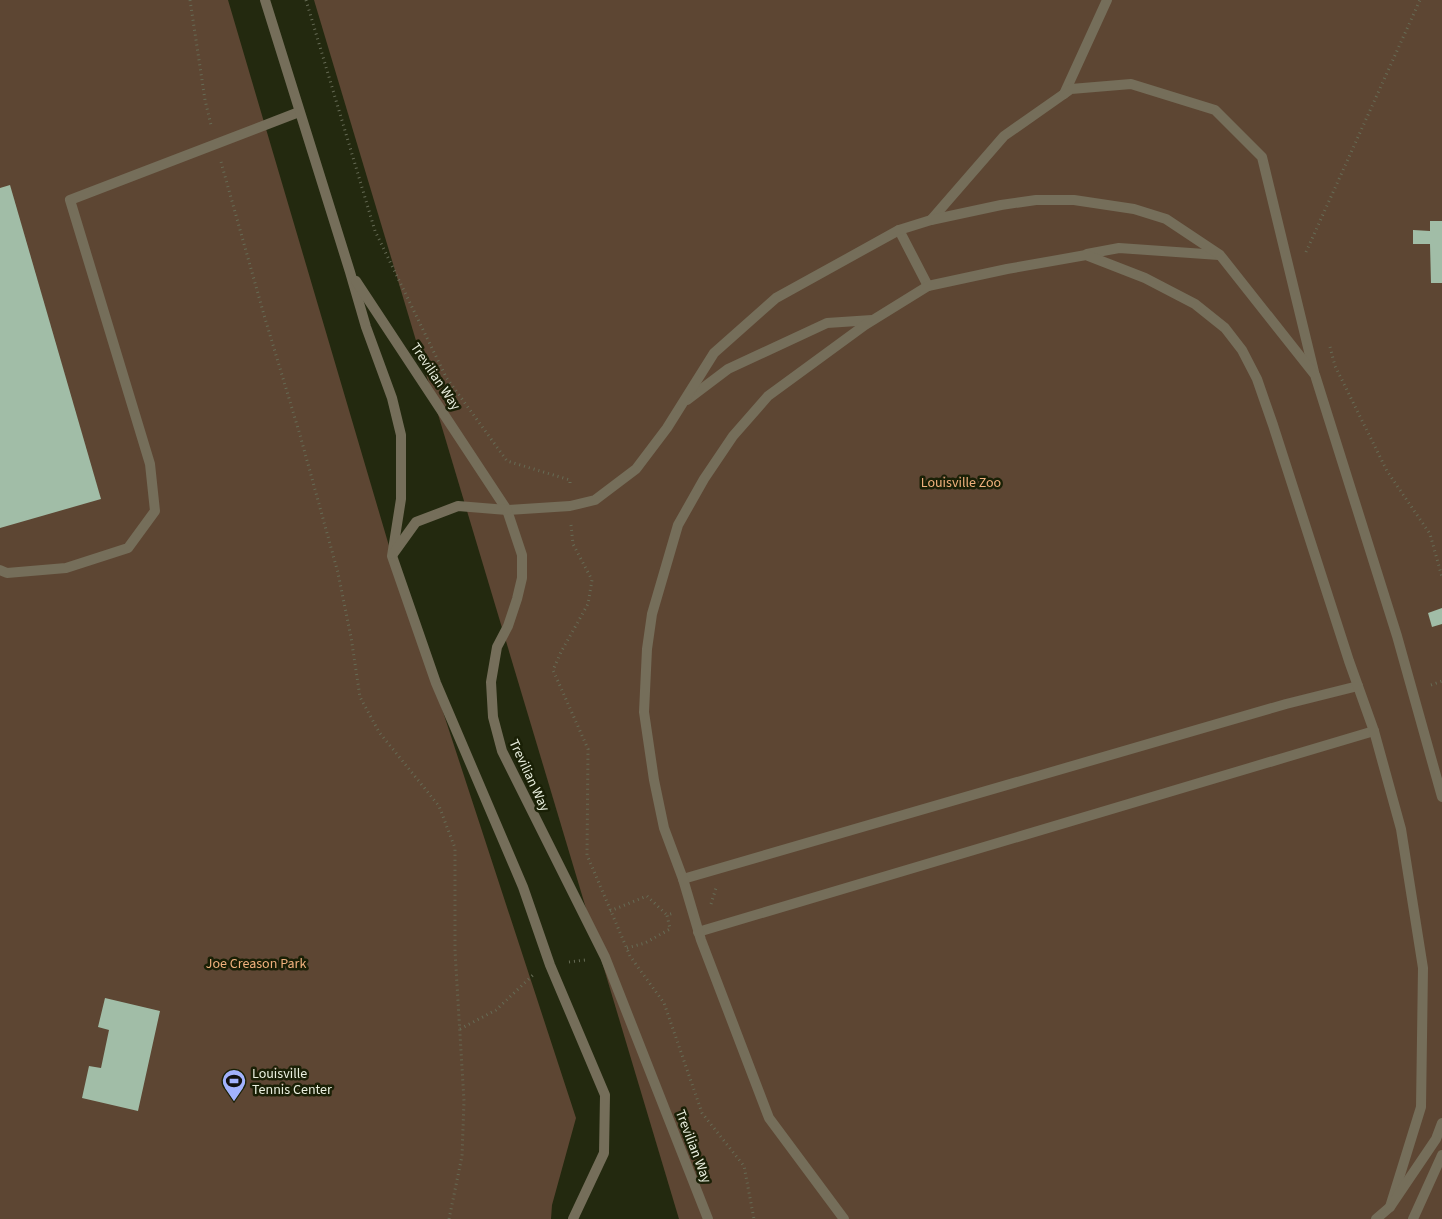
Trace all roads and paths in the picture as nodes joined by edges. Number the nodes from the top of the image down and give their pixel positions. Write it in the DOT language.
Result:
graph roads {
  1 [pos="190,0"];
  2 [pos="266,0"];
  3 [pos="1107,0"];
  4 [pos="1420,0"];
  5 [pos="1064,94"];
  6 [pos="300,112"];
  7 [pos="216,144"];
  8 [pos="931,220"];
  9 [pos="899,230"];
  10 [pos="1086,255"];
  11 [pos="1220,255"];
  12 [pos="1304,257"];
  13 [pos="350,272"];
  14 [pos="928,286"];
  15 [pos="876,319"];
  16 [pos="1328,339"];
  17 [pos="1315,374"];
  18 [pos="682,404"];
  19 [pos="507,510"];
  20 [pos="392,556"];
  21 [pos="0,570"];
  22 [pos="1442,577"];
  23 [pos="1358,686"];
  24 [pos="1374,731"];
  25 [pos="1442,797"];
  26 [pos="683,879"];
  27 [pos="610,911"];
  28 [pos="668,915"];
  29 [pos="698,932"];
  30 [pos="1442,1123"];
  31 [pos="1442,1155"];
  32 [pos="1390,1207"];
  33 [pos="449,1219"];
  34 [pos="573,1219"];
  35 [pos="708,1219"];
  36 [pos="844,1219"];
  37 [pos="1376,1219"];
  38 [pos="1413,1219"];
  1 -- 7 [label="path"];
  2 -- 6 [label="street, Trevilian Way"];
  3 -- 5 [label="street"];
  4 -- 12 [label="path"];
  5 -- 8 [label="street"];
  5 -- 17 [label="street"];
  6 -- 7 [label="street"];
  6 -- 13 [label="street, Trevilian Way"];
  7 -- 21 [label="street"];
  7 -- 33 [label="path"];
  8 -- 9 [label="street"];
  8 -- 11 [label="street"];
  9 -- 14 [label="street"];
  9 -- 18 [label="street"];
  10 -- 11 [label="street"];
  10 -- 14 [label="street"];
  10 -- 23 [label="street"];
  11 -- 17 [label="street"];
  13 -- 19 [label="street, Trevilian Way"];
  13 -- 20 [label="street, Trevilian Way"];
  14 -- 15 [label="street"];
  15 -- 18 [label="street"];
  15 -- 26 [label="street"];
  16 -- 22 [label="path"];
  17 -- 25 [label="street"];
  18 -- 19 [label="street"];
  19 -- 20 [label="street"];
  19 -- 35 [label="street, Trevilian Way"];
  20 -- 34 [label="street, Trevilian Way"];
  23 -- 24 [label="street"];
  23 -- 26 [label="street"];
  24 -- 29 [label="street"];
  24 -- 32 [label="street"];
  26 -- 29 [label="street"];
  27 -- 28 [label="path"];
  29 -- 36 [label="street"];
  30 -- 32 [label="street"];
  31 -- 38 [label="street"];
  32 -- 37 [label="street"];
}
